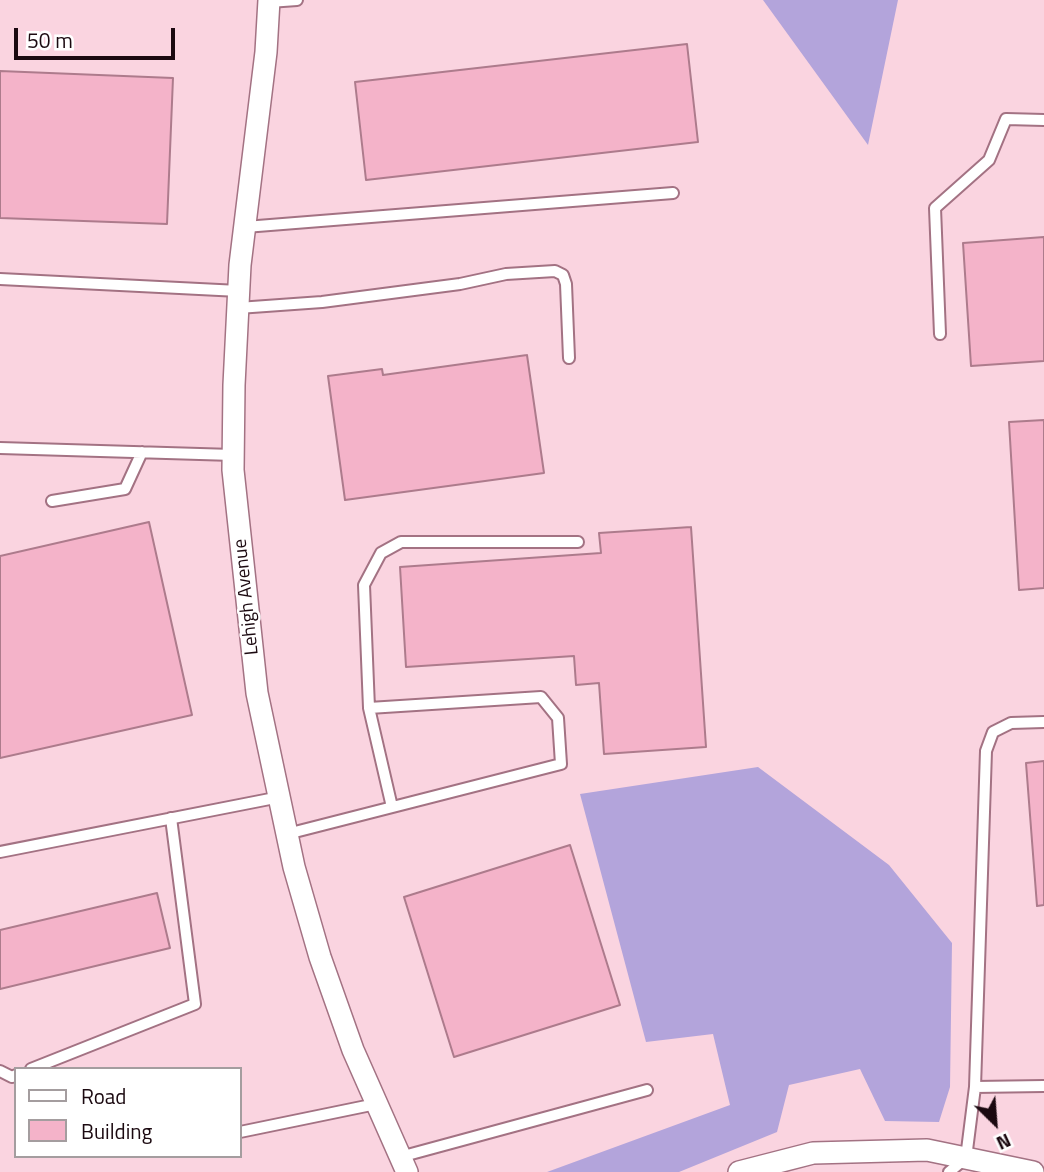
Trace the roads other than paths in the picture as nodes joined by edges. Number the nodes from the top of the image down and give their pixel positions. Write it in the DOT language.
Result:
graph roads {
  1 [pos="297,0"];
  2 [pos="269,1"];
  3 [pos="1044,120"];
  4 [pos="673,193"];
  5 [pos="245,227"];
  6 [pos="0,279"];
  7 [pos="238,299"];
  8 [pos="940,334"];
  9 [pos="569,358"];
  10 [pos="0,448"];
  11 [pos="142,452"];
  12 [pos="233,455"];
  13 [pos="52,501"];
  14 [pos="578,542"];
  15 [pos="369,708"];
  16 [pos="1044,722"];
  17 [pos="279,797"];
  18 [pos="392,807"];
  19 [pos="171,818"];
  20 [pos="287,834"];
  21 [pos="0,852"];
  22 [pos="37,1067"];
  23 [pos="1044,1086"];
  24 [pos="975,1087"];
  25 [pos="647,1090"];
  26 [pos="376,1104"];
  27 [pos="242,1132"];
  28 [pos="966,1158"];
  29 [pos="403,1165"];
  30 [pos="739,1172"];
  31 [pos="948,1172"];
  32 [pos="1033,1172"];
  1 -- 2 [label="lane"];
  2 -- 5 [label="street, Lehigh Avenue"];
  3 -- 8 [label="lane"];
  4 -- 5 [label="lane"];
  5 -- 7 [label="street, Lehigh Avenue"];
  6 -- 7 [label="lane"];
  7 -- 9 [label="lane"];
  7 -- 12 [label="street, Lehigh Avenue"];
  10 -- 11 [label="lane"];
  11 -- 12 [label="lane"];
  11 -- 13 [label="lane"];
  12 -- 17 [label="street, Lehigh Avenue"];
  14 -- 15 [label="lane"];
  15 -- 18 [label="lane"];
  15 -- 18 [label="lane"];
  16 -- 24 [label="lane"];
  17 -- 19 [label="lane"];
  17 -- 20 [label="street, Lehigh Avenue"];
  18 -- 20 [label="lane"];
  19 -- 21 [label="lane"];
  19 -- 22 [label="lane"];
  20 -- 26 [label="street, Lehigh Avenue"];
  23 -- 24 [label="lane"];
  24 -- 28 [label="lane"];
  25 -- 29 [label="lane"];
  26 -- 27 [label="lane"];
  26 -- 29 [label="street, Lehigh Avenue"];
  28 -- 30 [label="street"];
  28 -- 31 [label="lane"];
  28 -- 32 [label="street"];
}
